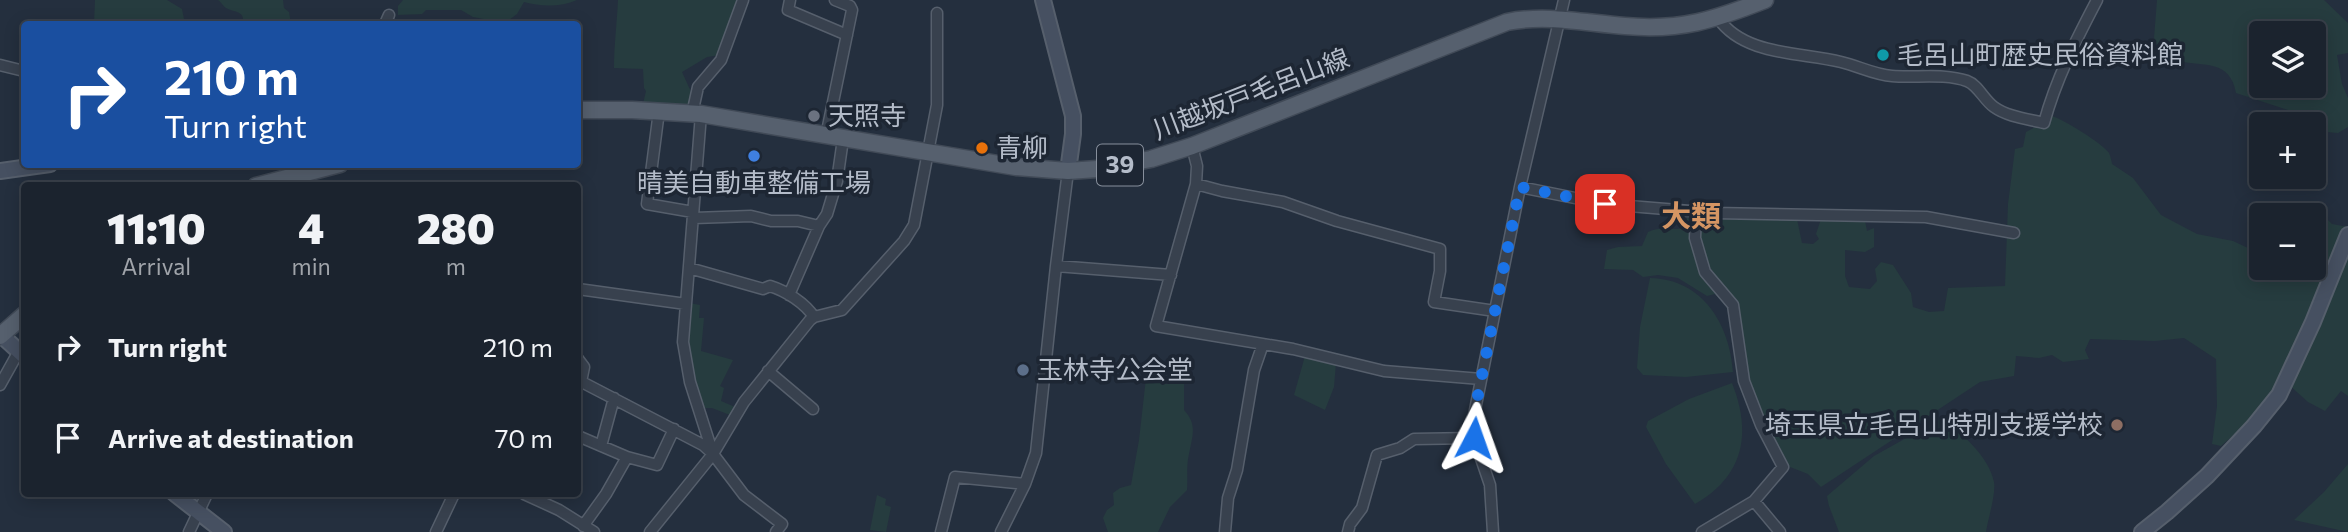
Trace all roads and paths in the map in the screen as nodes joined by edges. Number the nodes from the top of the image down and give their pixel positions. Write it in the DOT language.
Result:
graph roads {
  1 [pos="743,0"];
  2 [pos="790,0"];
  3 [pos="835,0"];
  4 [pos="1043,0"];
  5 [pos="1564,0"];
  6 [pos="1765,0"];
  7 [pos="2097,0"];
  8 [pos="937,13"];
  9 [pos="1560,18"];
  10 [pos="1718,18"];
  11 [pos="848,35"];
  12 [pos="0,65"];
  13 [pos="21,70"];
  14 [pos="581,110"];
  15 [pos="659,111"];
  16 [pos="697,114"];
  17 [pos="826,136"];
  18 [pos="843,139"];
  19 [pos="1192,146"];
  20 [pos="929,154"];
  21 [pos="21,168"];
  22 [pos="323,168"];
  23 [pos="0,171"];
  24 [pos="1068,171"];
  25 [pos="271,182"];
  26 [pos="1196,184"];
  27 [pos="1520,187"];
  28 [pos="1696,212"];
  29 [pos="693,215"];
  30 [pos="819,226"];
  31 [pos="2014,233"];
  32 [pos="2348,235"];
  33 [pos="1055,266"];
  34 [pos="689,268"];
  35 [pos="1171,275"];
  36 [pos="581,289"];
  37 [pos="789,295"];
  38 [pos="686,304"];
  39 [pos="1495,310"];
  40 [pos="814,317"];
  41 [pos="21,318"];
  42 [pos="0,335"];
  43 [pos="1263,344"];
  44 [pos="21,352"];
  45 [pos="21,354"];
  46 [pos="768,370"];
  47 [pos="1481,379"];
  48 [pos="581,382"];
  49 [pos="0,386"];
  50 [pos="614,398"];
  51 [pos="813,409"];
  52 [pos="674,429"];
  53 [pos="581,437"];
  54 [pos="1474,438"];
  55 [pos="601,446"];
  56 [pos="713,454"];
  57 [pos="627,457"];
  58 [pos="1025,484"];
  59 [pos="179,497"];
  60 [pos="206,497"];
  61 [pos="453,497"];
  62 [pos="531,497"];
  63 [pos="1754,501"];
  64 [pos="198,512"];
  65 [pos="583,526"];
  66 [pos="189,532"];
  67 [pos="224,532"];
  68 [pos="436,532"];
  69 [pos="594,532"];
  70 [pos="650,532"];
  71 [pos="776,532"];
  72 [pos="941,532"];
  73 [pos="1001,532"];
  74 [pos="1225,532"];
  75 [pos="1348,532"];
  76 [pos="1493,532"];
  77 [pos="1702,532"];
  78 [pos="1780,532"];
  79 [pos="2142,532"];
  1 -- 16 [label="street"];
  2 -- 11 [label="street"];
  3 -- 11 [label="street"];
  4 -- 24 [label="street"];
  5 -- 9 [label="street"];
  6 -- 10 [label="main road, 川越坂戸毛呂山線 / 39"];
  7 -- 10 [label="street"];
  8 -- 20 [label="street"];
  9 -- 10 [label="main road, 川越坂戸毛呂山線 / 39"];
  9 -- 19 [label="main road, 川越坂戸毛呂山線 / 39"];
  9 -- 27 [label="street"];
  11 -- 17 [label="street"];
  12 -- 13 [label="street"];
  14 -- 15 [label="main road, 川越坂戸毛呂山線 / 39"];
  15 -- 16 [label="main road, 川越坂戸毛呂山線 / 39"];
  15 -- 29 [label="street"];
  16 -- 17 [label="main road, 川越坂戸毛呂山線 / 39"];
  16 -- 29 [label="street"];
  17 -- 18 [label="main road, 川越坂戸毛呂山線 / 39"];
  18 -- 20 [label="main road, 川越坂戸毛呂山線 / 39"];
  18 -- 30 [label="street"];
  19 -- 24 [label="main road, 川越坂戸毛呂山線 / 39"];
  19 -- 26 [label="street"];
  20 -- 24 [label="main road, 川越坂戸毛呂山線 / 39"];
  20 -- 40 [label="street"];
  21 -- 23 [label="street"];
  22 -- 25 [label="main road"];
  24 -- 33 [label="street"];
  26 -- 35 [label="street"];
  26 -- 39 [label="street"];
  27 -- 28 [label="street"];
  27 -- 39 [label="street"];
  28 -- 31 [label="street"];
  28 -- 63 [label="street"];
  29 -- 30 [label="street"];
  29 -- 34 [label="street"];
  30 -- 37 [label="street"];
  32 -- 79 [label="street"];
  33 -- 35 [label="street"];
  33 -- 58 [label="street"];
  34 -- 37 [label="street"];
  34 -- 38 [label="street"];
  35 -- 43 [label="street"];
  36 -- 38 [label="street"];
  37 -- 40 [label="street"];
  38 -- 56 [label="street"];
  39 -- 47 [label="street"];
  40 -- 46 [label="street"];
  41 -- 42 [label="main road"];
  42 -- 44 [label="street"];
  43 -- 47 [label="street"];
  43 -- 74 [label="street"];
  45 -- 49 [label="street"];
  46 -- 51 [label="street"];
  46 -- 56 [label="street"];
  47 -- 54 [label="street"];
  48 -- 50 [label="street"];
  50 -- 52 [label="street"];
  50 -- 55 [label="street"];
  52 -- 56 [label="street"];
  52 -- 57 [label="street"];
  53 -- 55 [label="street"];
  54 -- 75 [label="street"];
  54 -- 76 [label="street"];
  55 -- 57 [label="street"];
  56 -- 70 [label="street"];
  56 -- 71 [label="street"];
  57 -- 65 [label="street"];
  58 -- 72 [label="street"];
  58 -- 73 [label="street"];
  59 -- 64 [label="street"];
  60 -- 64 [label="street"];
  61 -- 68 [label="street"];
  62 -- 65 [label="street"];
  63 -- 77 [label="street"];
  63 -- 78 [label="street"];
  64 -- 66 [label="street"];
  64 -- 67 [label="street"];
  65 -- 69 [label="street"];
}
